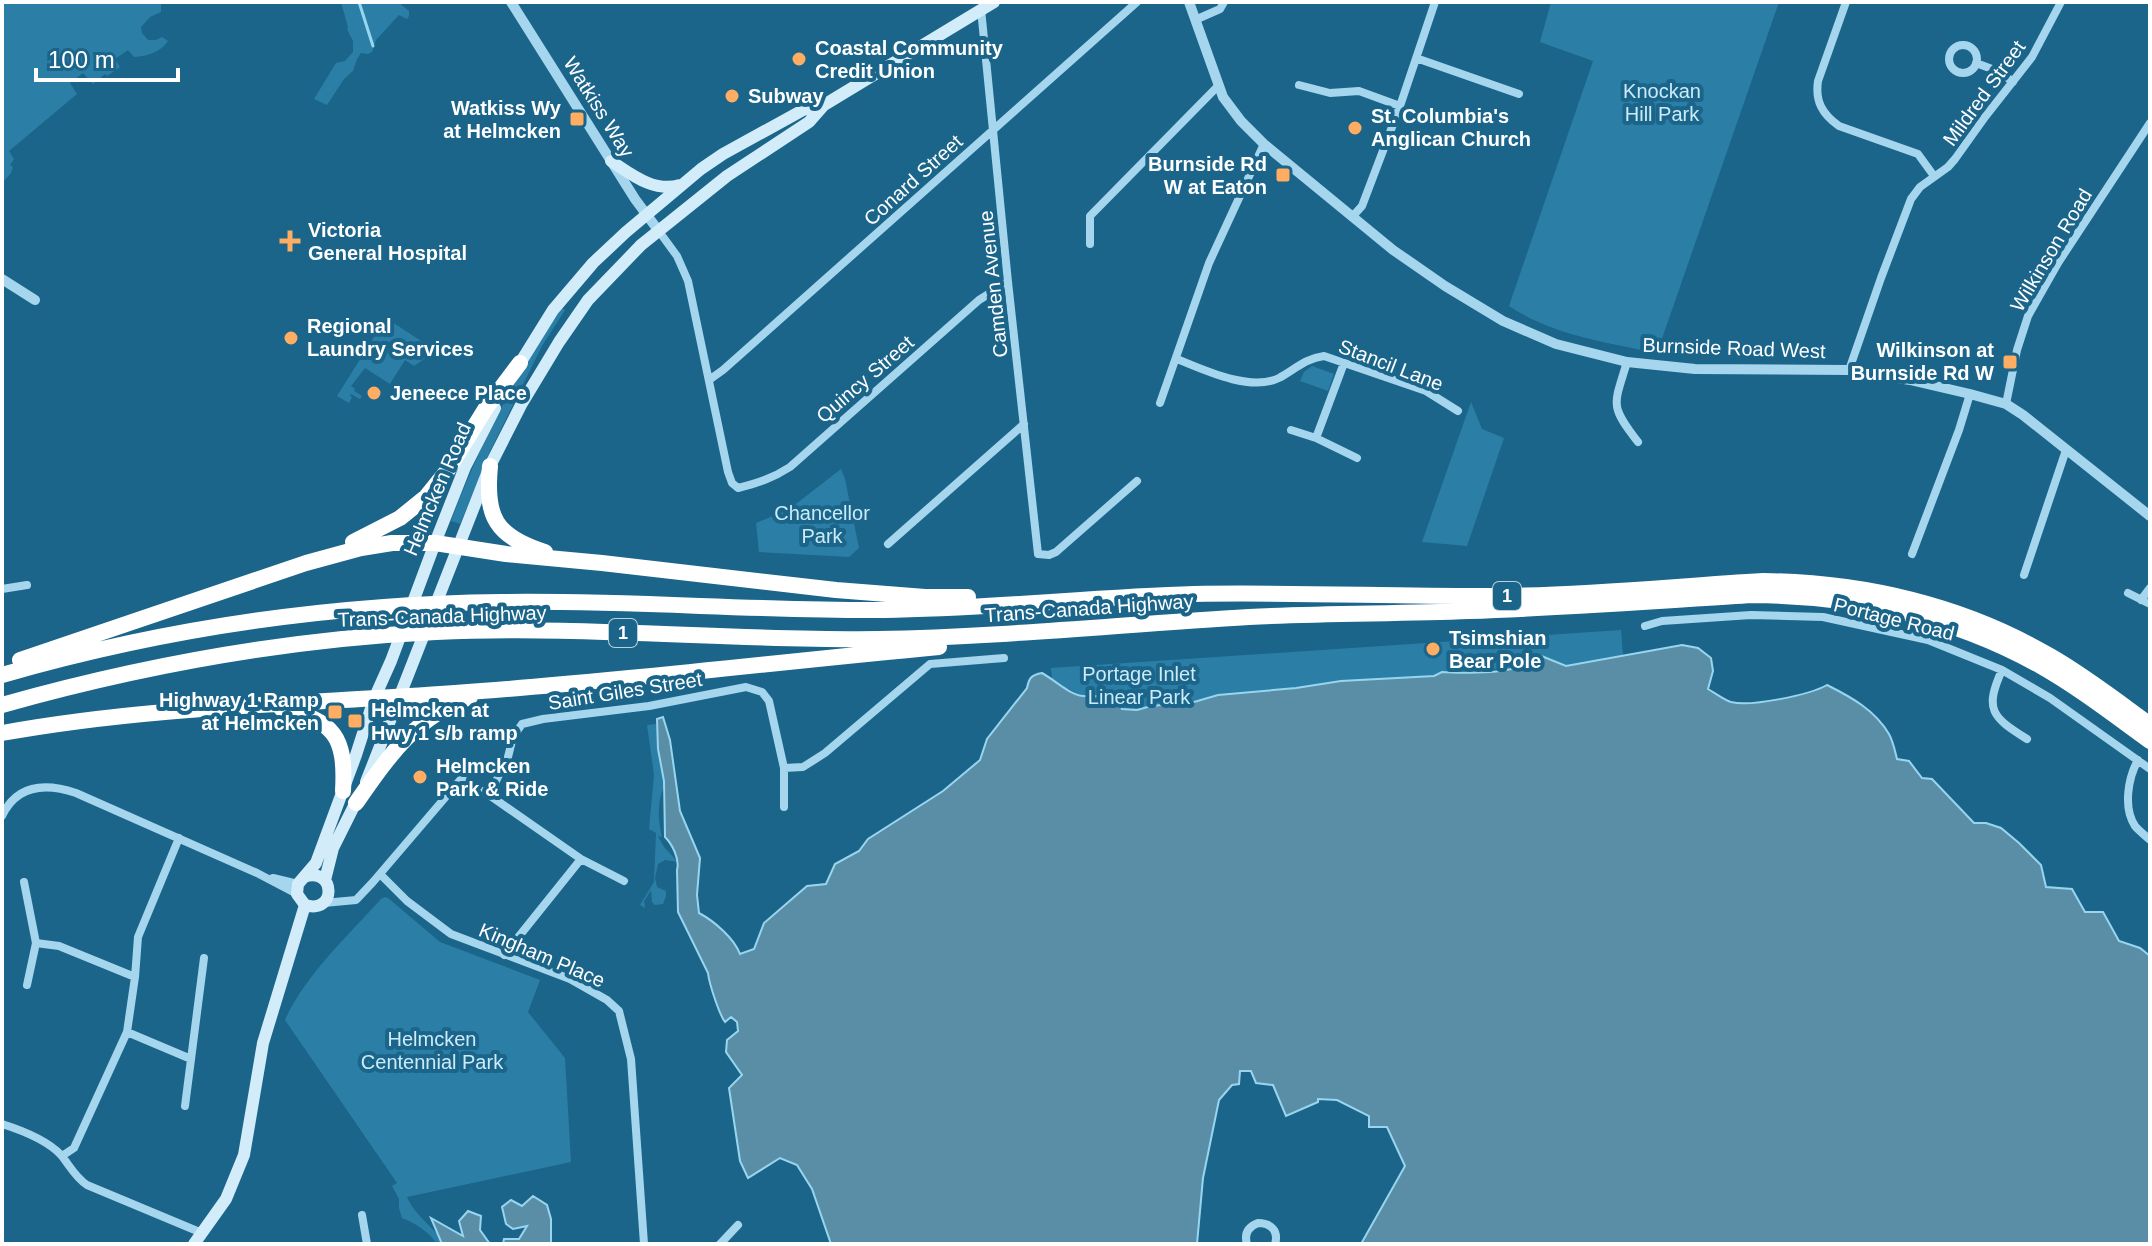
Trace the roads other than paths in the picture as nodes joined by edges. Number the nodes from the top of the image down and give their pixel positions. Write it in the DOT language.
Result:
graph roads {
  1 [pos="511,2"];
  2 [pos="994,2"];
  3 [pos="1137,2"];
  4 [pos="1189,2"];
  5 [pos="1224,2"];
  6 [pos="1435,2"];
  7 [pos="1846,2"];
  8 [pos="2061,2"];
  9 [pos="981,9"];
  10 [pos="1195,20"];
  11 [pos="1416,58"];
  12 [pos="1976,63"];
  13 [pos="2013,82"];
  14 [pos="1299,85"];
  15 [pos="1218,86"];
  16 [pos="1519,94"];
  17 [pos="824,105"];
  18 [pos="1400,106"];
  19 [pos="2150,123"];
  20 [pos="994,130"];
  21 [pos="1264,144"];
  22 [pos="611,161"];
  23 [pos="1934,176"];
  24 [pos="683,185"];
  25 [pos="647,215"];
  26 [pos="1352,217"];
  27 [pos="658,230"];
  28 [pos="1090,244"];
  29 [pos="2,279"];
  30 [pos="1008,282"];
  31 [pos="35,300"];
  32 [pos="1177,359"];
  33 [pos="1627,362"];
  34 [pos="520,363"];
  35 [pos="1344,363"];
  36 [pos="1849,370"];
  37 [pos="709,380"];
  38 [pos="1970,394"];
  39 [pos="1160,403"];
  40 [pos="2006,404"];
  41 [pos="1458,411"];
  42 [pos="1024,424"];
  43 [pos="1291,430"];
  44 [pos="1316,438"];
  45 [pos="1638,442"];
  46 [pos="2066,450"];
  47 [pos="1357,458"];
  48 [pos="490,466"];
  49 [pos="1137,481"];
  50 [pos="2150,516"];
  51 [pos="435,543"];
  52 [pos="888,544"];
  53 [pos="457,548"];
  54 [pos="1912,554"];
  55 [pos="306,563"];
  56 [pos="602,563"];
  57 [pos="2024,575"];
  58 [pos="27,585"];
  59 [pos="2150,588"];
  60 [pos="2,589"];
  61 [pos="2128,593"];
  62 [pos="1173,595"];
  63 [pos="2146,602"];
  64 [pos="1250,617"];
  65 [pos="1645,626"];
  66 [pos="1004,658"];
  67 [pos="2,666"];
  68 [pos="2002,670"];
  69 [pos="2,675"];
  70 [pos="486,691"];
  71 [pos="400,697"];
  72 [pos="374,699"];
  73 [pos="268,704"];
  74 [pos="2,705"];
  75 [pos="2150,725"];
  76 [pos="2,733"];
  77 [pos="2027,739"];
  78 [pos="2150,741"];
  79 [pos="2138,760"];
  80 [pos="784,768"];
  81 [pos="2150,769"];
  82 [pos="489,795"];
  83 [pos="350,797"];
  84 [pos="784,807"];
  85 [pos="2,816"];
  86 [pos="179,838"];
  87 [pos="2150,840"];
  88 [pos="581,859"];
  89 [pos="380,874"];
  90 [pos="325,880"];
  91 [pos="624,881"];
  92 [pos="24,882"];
  93 [pos="310,895"];
  94 [pos="36,943"];
  95 [pos="504,955"];
  96 [pos="204,958"];
  97 [pos="135,977"];
  98 [pos="27,985"];
  99 [pos="127,1032"];
  100 [pos="191,1059"];
  101 [pos="185,1106"];
  102 [pos="2,1124"];
  103 [pos="62,1156"];
  104 [pos="362,1215"];
  105 [pos="738,1225"];
  106 [pos="198,1239"];
  107 [pos="367,1244"];
  108 [pos="644,1244"];
  109 [pos="720,1244"];
  110 [pos="1247,1244"];
  111 [pos="1275,1244"];
  1 -- 22 [label="street, Watkiss Way"];
  2 -- 9 [label="main road, Helmcken Road"];
  3 -- 20 [label="street, Conard Street"];
  4 -- 10 [label="street, Burnside Road West"];
  5 -- 10 [label="street"];
  6 -- 11 [label="street"];
  7 -- 23 [label="street"];
  8 -- 13 [label="street, Mildred Street"];
  9 -- 17 [label="main road, Helmcken Road"];
  9 -- 20 [label="street, Camden Avenue"];
  10 -- 15 [label="street, Burnside Road West"];
  11 -- 16 [label="street"];
  11 -- 18 [label="street"];
  12 -- 13 [label="street"];
  13 -- 23 [label="street, Mildred Street"];
  14 -- 18 [label="street"];
  15 -- 21 [label="street, Burnside Road West"];
  15 -- 28 [label="street"];
  17 -- 24 [label="main road, Helmcken Road"];
  17 -- 27 [label="main road, Helmcken Road"];
  18 -- 26 [label="street"];
  19 -- 40 [label="street, Wilkinson Road"];
  20 -- 30 [label="street, Camden Avenue"];
  20 -- 37 [label="street, Conard Street"];
  21 -- 26 [label="street, Burnside Road West"];
  21 -- 32 [label="street"];
  22 -- 24 [label="main road"];
  22 -- 25 [label="street, Watkiss Way"];
  23 -- 36 [label="street, Mildred Street"];
  24 -- 25 [label="main road, Helmcken Road"];
  25 -- 27 [label="street, Watkiss Way"];
  25 -- 34 [label="main road, Helmcken Road"];
  26 -- 33 [label="street, Burnside Road West"];
  27 -- 37 [label="street"];
  27 -- 48 [label="main road, Helmcken Road"];
  29 -- 31 [label="street"];
  30 -- 37 [label="street, Quincy Street"];
  30 -- 42 [label="street, Camden Avenue"];
  32 -- 35 [label="street, Stancil Lane"];
  32 -- 39 [label="street"];
  33 -- 36 [label="street, Burnside Road West"];
  33 -- 45 [label="street"];
  34 -- 51 [label="main road, Helmcken Road"];
  34 -- 55 [label="highway"];
  35 -- 41 [label="street, Stancil Lane"];
  35 -- 44 [label="street"];
  36 -- 38 [label="street, Burnside Road West"];
  38 -- 40 [label="street, Burnside Road West"];
  38 -- 54 [label="street"];
  40 -- 46 [label="street, Burnside Road West"];
  42 -- 49 [label="street, Camden Avenue"];
  42 -- 52 [label="street"];
  43 -- 44 [label="street"];
  44 -- 47 [label="street"];
  46 -- 50 [label="street, Burnside Road West"];
  46 -- 57 [label="street"];
  48 -- 53 [label="main road, Helmcken Road"];
  48 -- 56 [label="highway"];
  51 -- 53 [label="highway"];
  51 -- 55 [label="highway"];
  51 -- 72 [label="main road, Helmcken Road"];
  53 -- 56 [label="highway"];
  53 -- 71 [label="main road, Helmcken Road"];
  55 -- 67 [label="highway"];
  56 -- 62 [label="highway"];
  58 -- 60 [label="street"];
  59 -- 63 [label="street"];
  61 -- 63 [label="street"];
  62 -- 69 [label="highway, Trans-Canada Highway / 1"];
  62 -- 75 [label="highway, Trans-Canada Highway / 1"];
  64 -- 70 [label="highway"];
  64 -- 74 [label="highway, Trans-Canada Highway / 1"];
  64 -- 78 [label="highway, Trans-Canada Highway / 1"];
  65 -- 68 [label="street, Portage Road"];
  66 -- 80 [label="street"];
  68 -- 77 [label="street"];
  68 -- 79 [label="street, Portage Road"];
  70 -- 71 [label="highway"];
  70 -- 83 [label="highway"];
  71 -- 72 [label="highway"];
  71 -- 83 [label="main road, Helmcken Road"];
  72 -- 73 [label="highway"];
  72 -- 83 [label="main road, Helmcken Road"];
  73 -- 76 [label="highway"];
  73 -- 83 [label="highway"];
  79 -- 81 [label="street, Portage Road"];
  79 -- 87 [label="street"];
  80 -- 82 [label="street, Saint Giles Street"];
  80 -- 84 [label="street"];
  82 -- 88 [label="street"];
  82 -- 89 [label="street"];
  83 -- 90 [label="main road, Helmcken Road"];
  83 -- 93 [label="main road, Helmcken Road"];
  85 -- 86 [label="street"];
  86 -- 93 [label="street"];
  86 -- 97 [label="street"];
  88 -- 91 [label="street"];
  88 -- 95 [label="street"];
  89 -- 93 [label="street"];
  89 -- 95 [label="street, Kingham Place"];
  90 -- 93 [label="main road"];
  90 -- 93 [label="main road"];
  92 -- 94 [label="street"];
  93 -- 106 [label="main road, Helmcken Road"];
  94 -- 97 [label="street"];
  94 -- 98 [label="street"];
  95 -- 108 [label="street, Kingham Place"];
  96 -- 100 [label="street"];
  97 -- 99 [label="street"];
  99 -- 100 [label="street"];
  99 -- 103 [label="street"];
  100 -- 101 [label="street"];
  102 -- 103 [label="street"];
  103 -- 106 [label="street"];
  104 -- 107 [label="street"];
  105 -- 109 [label="street"];
  110 -- 111 [label="street"];
}
